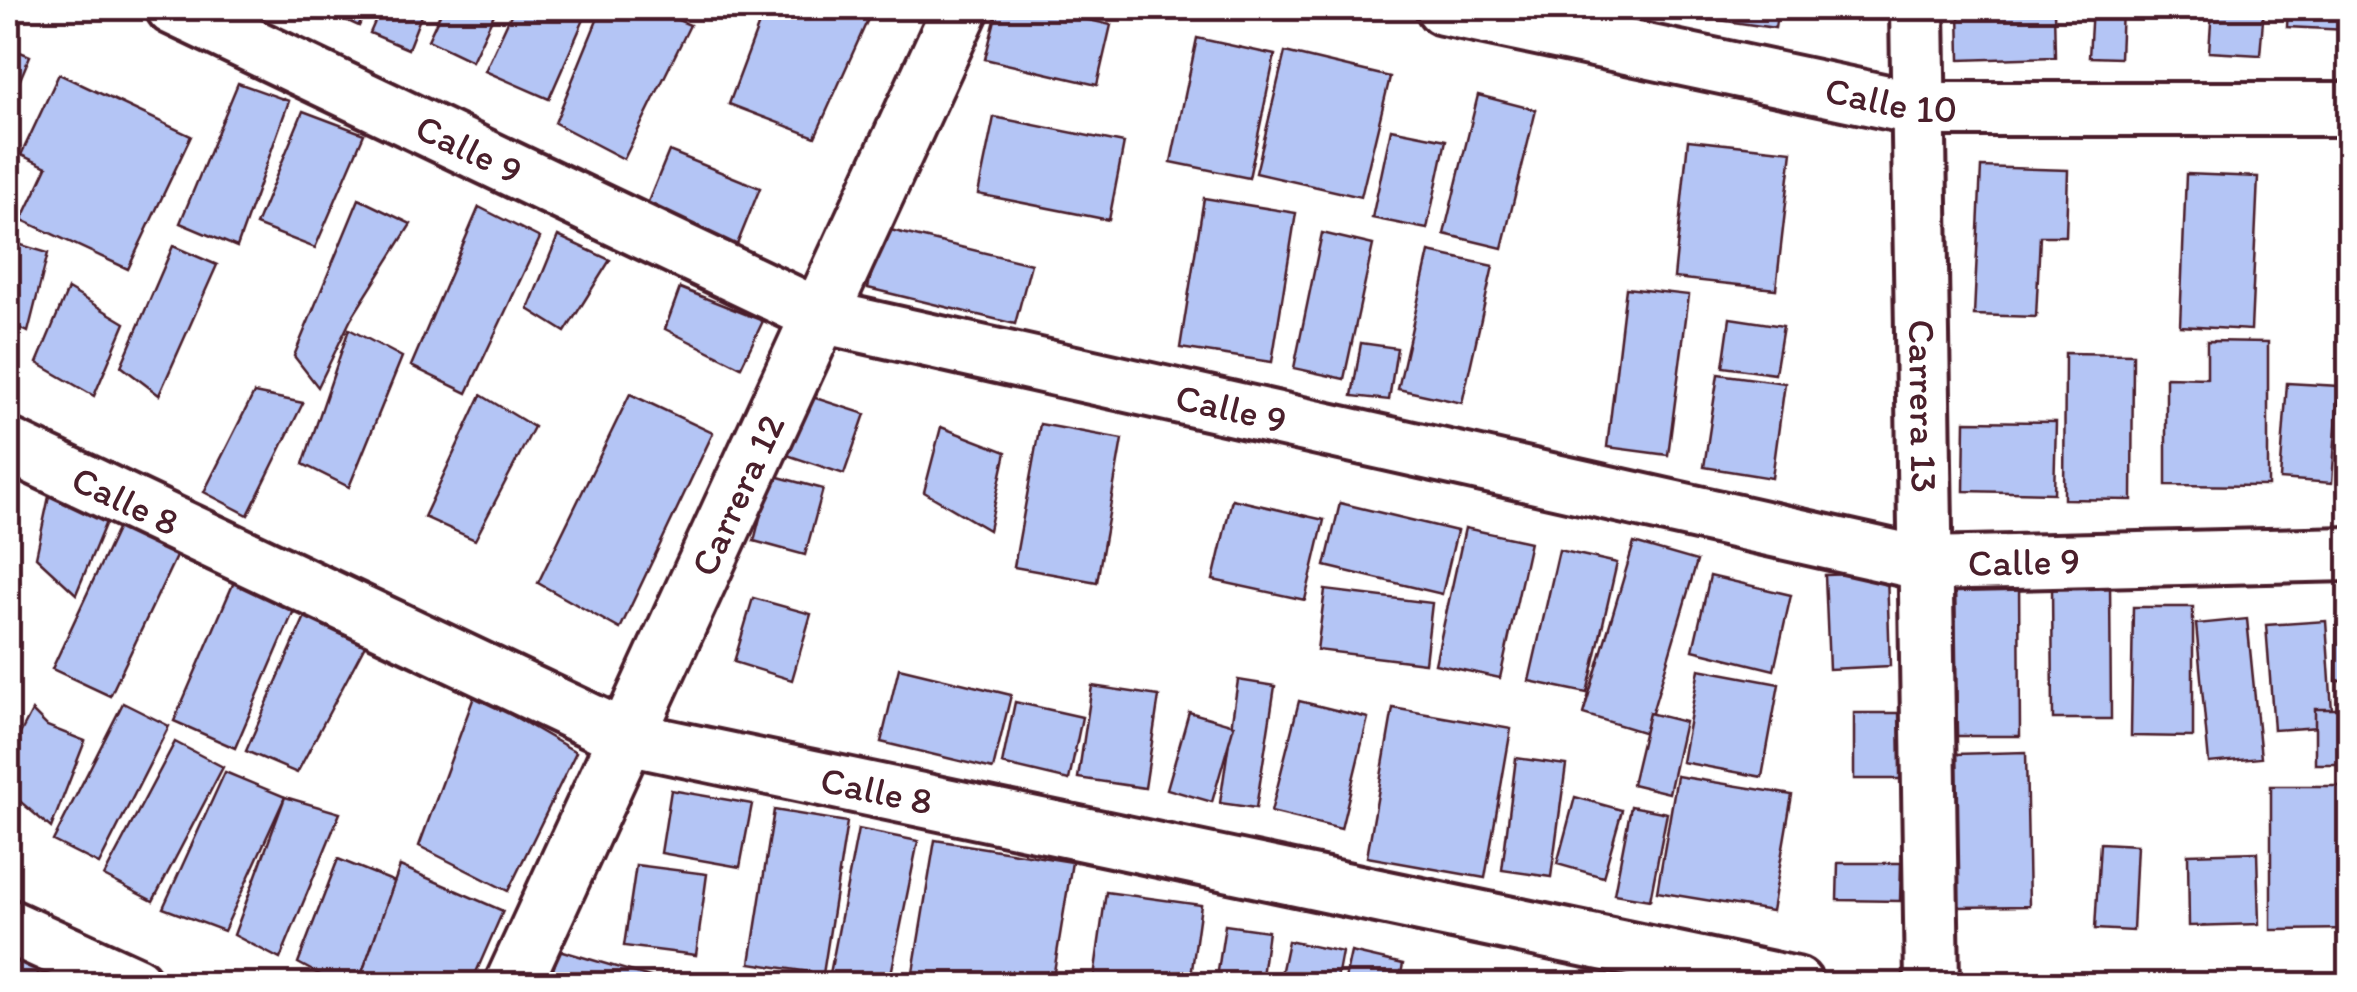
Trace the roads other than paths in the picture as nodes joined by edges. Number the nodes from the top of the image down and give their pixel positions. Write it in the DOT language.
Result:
graph roads {
  1 [pos="174,8"];
  2 [pos="961,8"];
  3 [pos="1443,8"];
  4 [pos="1917,8"];
  5 [pos="2350,108"];
  6 [pos="1920,109"];
  7 [pos="820,316"];
  8 [pos="8,445"];
  9 [pos="2350,554"];
  10 [pos="1925,564"];
  11 [pos="626,738"];
  12 [pos="8,926"];
  13 [pos="135,984"];
  14 [pos="513,984"];
  15 [pos="1796,984"];
  16 [pos="1932,984"];
  1 -- 7 [label="street, Calle 9"];
  2 -- 7 [label="street, Carrera 12"];
  3 -- 6 [label="street, Calle 10"];
  4 -- 6 [label="street, Carrera 13"];
  5 -- 6 [label="street, Calle 10"];
  6 -- 10 [label="street, Carrera 13"];
  7 -- 10 [label="street, Calle 9"];
  7 -- 11 [label="street, Carrera 12"];
  8 -- 11 [label="street, Calle 8"];
  9 -- 10 [label="street, Calle 9"];
  10 -- 16 [label="street, Carrera 13"];
  11 -- 14 [label="street, Carrera 12"];
  11 -- 15 [label="street, Calle 8"];
  12 -- 13 [label="street"];
}
